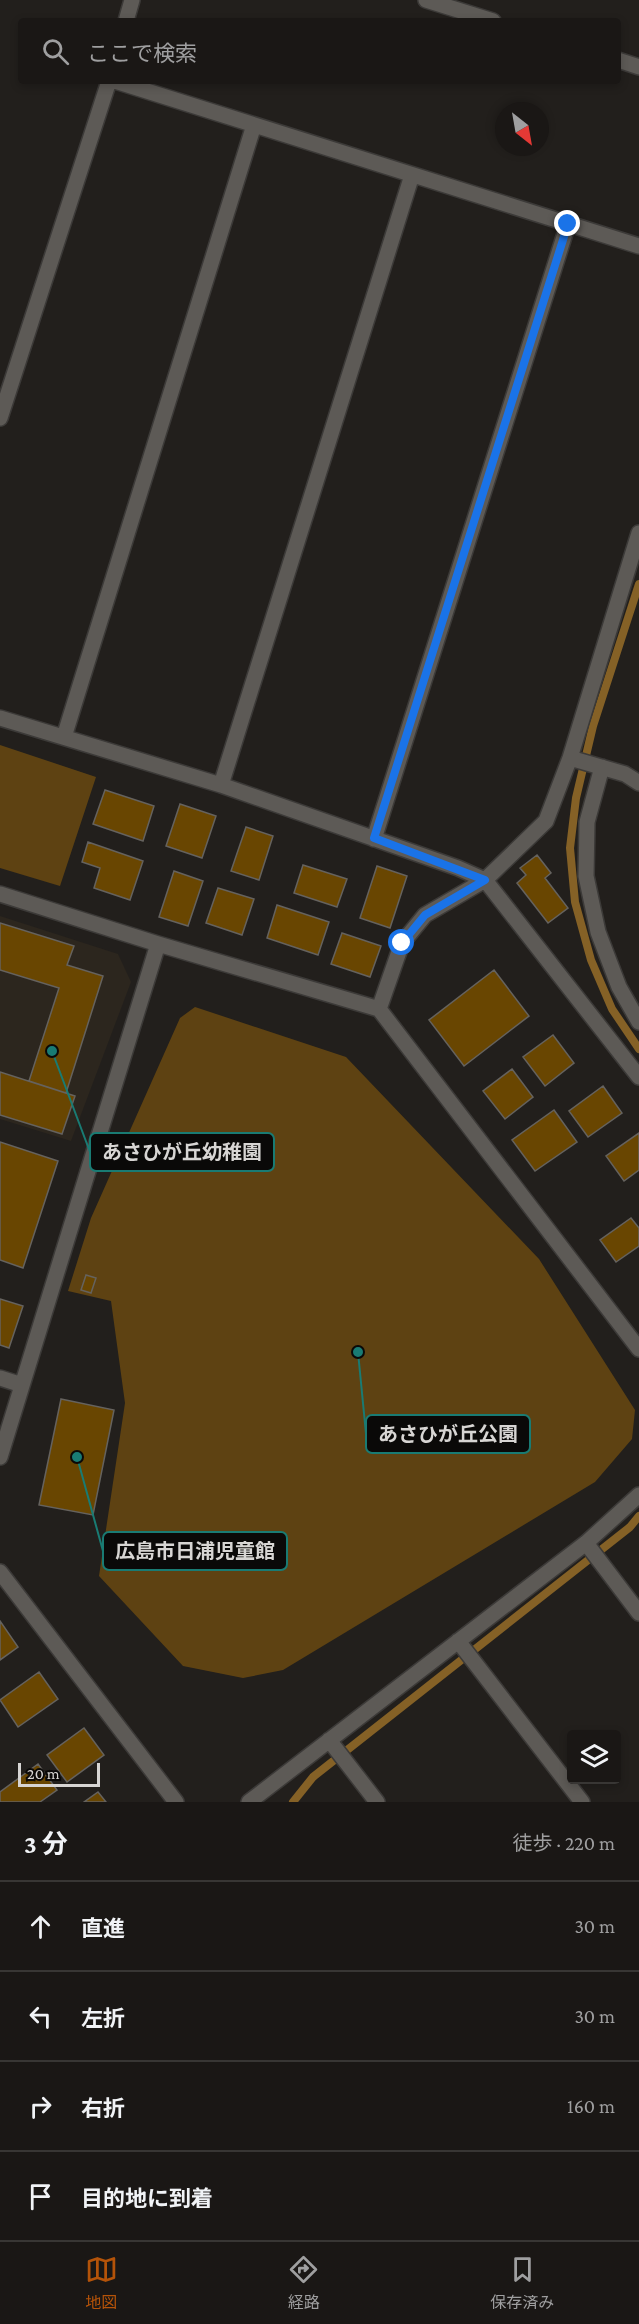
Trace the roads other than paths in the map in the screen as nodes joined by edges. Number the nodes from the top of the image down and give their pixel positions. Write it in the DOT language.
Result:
graph roads {
  1 [pos="132,0"];
  2 [pos="426,0"];
  3 [pos="127,18"];
  4 [pos="483,18"];
  5 [pos="621,61"];
  6 [pos="639,67"];
  7 [pos="108,84"];
  8 [pos="124,84"];
  9 [pos="254,125"];
  10 [pos="412,175"];
  11 [pos="568,224"];
  12 [pos="639,246"];
  13 [pos="0,418"];
  14 [pos="639,533"];
  15 [pos="632,584"];
  16 [pos="0,718"];
  17 [pos="64,737"];
  18 [pos="570,758"];
  19 [pos="602,768"];
  20 [pos="639,783"];
  21 [pos="221,785"];
  22 [pos="374,838"];
  23 [pos="485,880"];
  24 [pos="0,894"];
  25 [pos="158,944"];
  26 [pos="379,1009"];
  27 [pos="639,1022"];
  28 [pos="639,1077"];
  29 [pos="639,1349"];
  30 [pos="0,1378"];
  31 [pos="22,1385"];
  32 [pos="0,1457"];
  33 [pos="639,1495"];
  34 [pos="586,1543"];
  35 [pos="0,1572"];
  36 [pos="639,1613"];
  37 [pos="458,1641"];
  38 [pos="329,1740"];
  39 [pos="176,1802"];
  40 [pos="249,1802"];
  41 [pos="377,1802"];
  42 [pos="582,1802"];
  1 -- 3 [label="street"];
  2 -- 4 [label="street"];
  5 -- 6 [label="street"];
  7 -- 13 [label="street"];
  8 -- 9 [label="street"];
  9 -- 10 [label="street"];
  9 -- 17 [label="street"];
  10 -- 11 [label="street"];
  10 -- 21 [label="street"];
  11 -- 12 [label="street"];
  11 -- 22 [label="street"];
  14 -- 15 [label="street"];
  15 -- 18 [label="street"];
  16 -- 17 [label="street"];
  17 -- 21 [label="street"];
  18 -- 19 [label="street"];
  18 -- 23 [label="street"];
  19 -- 20 [label="street"];
  19 -- 27 [label="street"];
  21 -- 22 [label="street"];
  22 -- 23 [label="street"];
  23 -- 26 [label="street"];
  23 -- 28 [label="street"];
  24 -- 25 [label="street"];
  25 -- 26 [label="street"];
  25 -- 31 [label="street"];
  26 -- 29 [label="street"];
  30 -- 31 [label="street"];
  31 -- 32 [label="street"];
  33 -- 34 [label="street"];
  34 -- 36 [label="street"];
  34 -- 37 [label="street"];
  35 -- 39 [label="street"];
  37 -- 38 [label="street"];
  37 -- 42 [label="street"];
  38 -- 40 [label="street"];
  38 -- 41 [label="street"];
}
